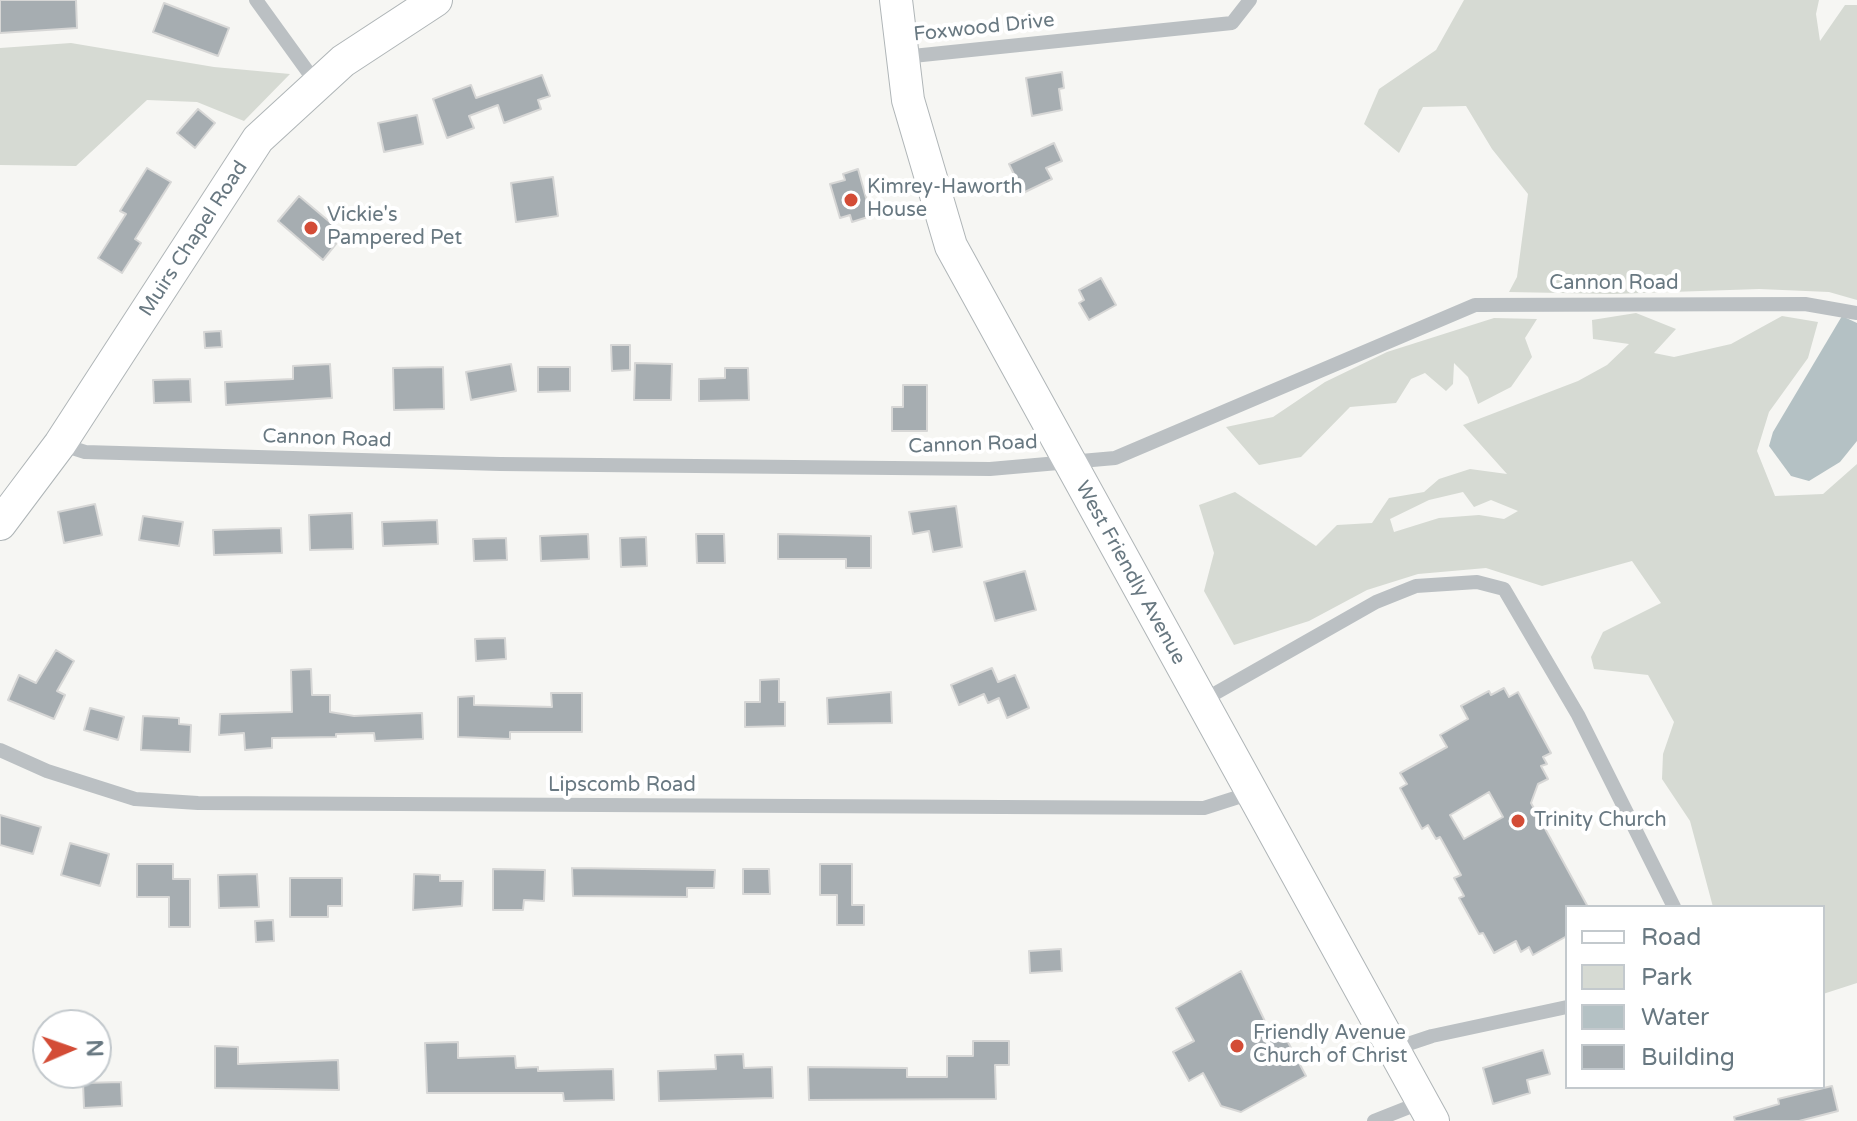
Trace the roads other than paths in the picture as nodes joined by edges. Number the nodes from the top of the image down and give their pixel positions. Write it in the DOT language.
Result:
graph roads {
  1 [pos="256,0"];
  2 [pos="436,0"];
  3 [pos="896,0"];
  4 [pos="1250,0"];
  5 [pos="903,57"];
  6 [pos="316,83"];
  7 [pos="1857,313"];
  8 [pos="60,444"];
  9 [pos="1068,461"];
  10 [pos="0,524"];
  11 [pos="1200,702"];
  12 [pos="0,750"];
  13 [pos="1251,793"];
  14 [pos="1673,905"];
  15 [pos="1565,1007"];
  16 [pos="1393,1050"];
  17 [pos="1427,1112"];
  18 [pos="1374,1121"];
  1 -- 6 [label="street"];
  2 -- 6 [label="main road, Muirs Chapel Road"];
  3 -- 5 [label="main road, West Friendly Avenue"];
  4 -- 5 [label="street, Foxwood Drive"];
  5 -- 9 [label="main road, West Friendly Avenue"];
  6 -- 8 [label="main road, Muirs Chapel Road"];
  7 -- 9 [label="street, Cannon Road"];
  8 -- 9 [label="street, Cannon Road"];
  8 -- 10 [label="main road, Muirs Chapel Road"];
  9 -- 11 [label="main road, West Friendly Avenue"];
  11 -- 13 [label="main road, West Friendly Avenue"];
  11 -- 14 [label="street"];
  12 -- 13 [label="street, Lipscomb Road"];
  13 -- 16 [label="main road, West Friendly Avenue"];
  15 -- 16 [label="street"];
  16 -- 17 [label="main road, West Friendly Avenue"];
  17 -- 18 [label="street"];
}
